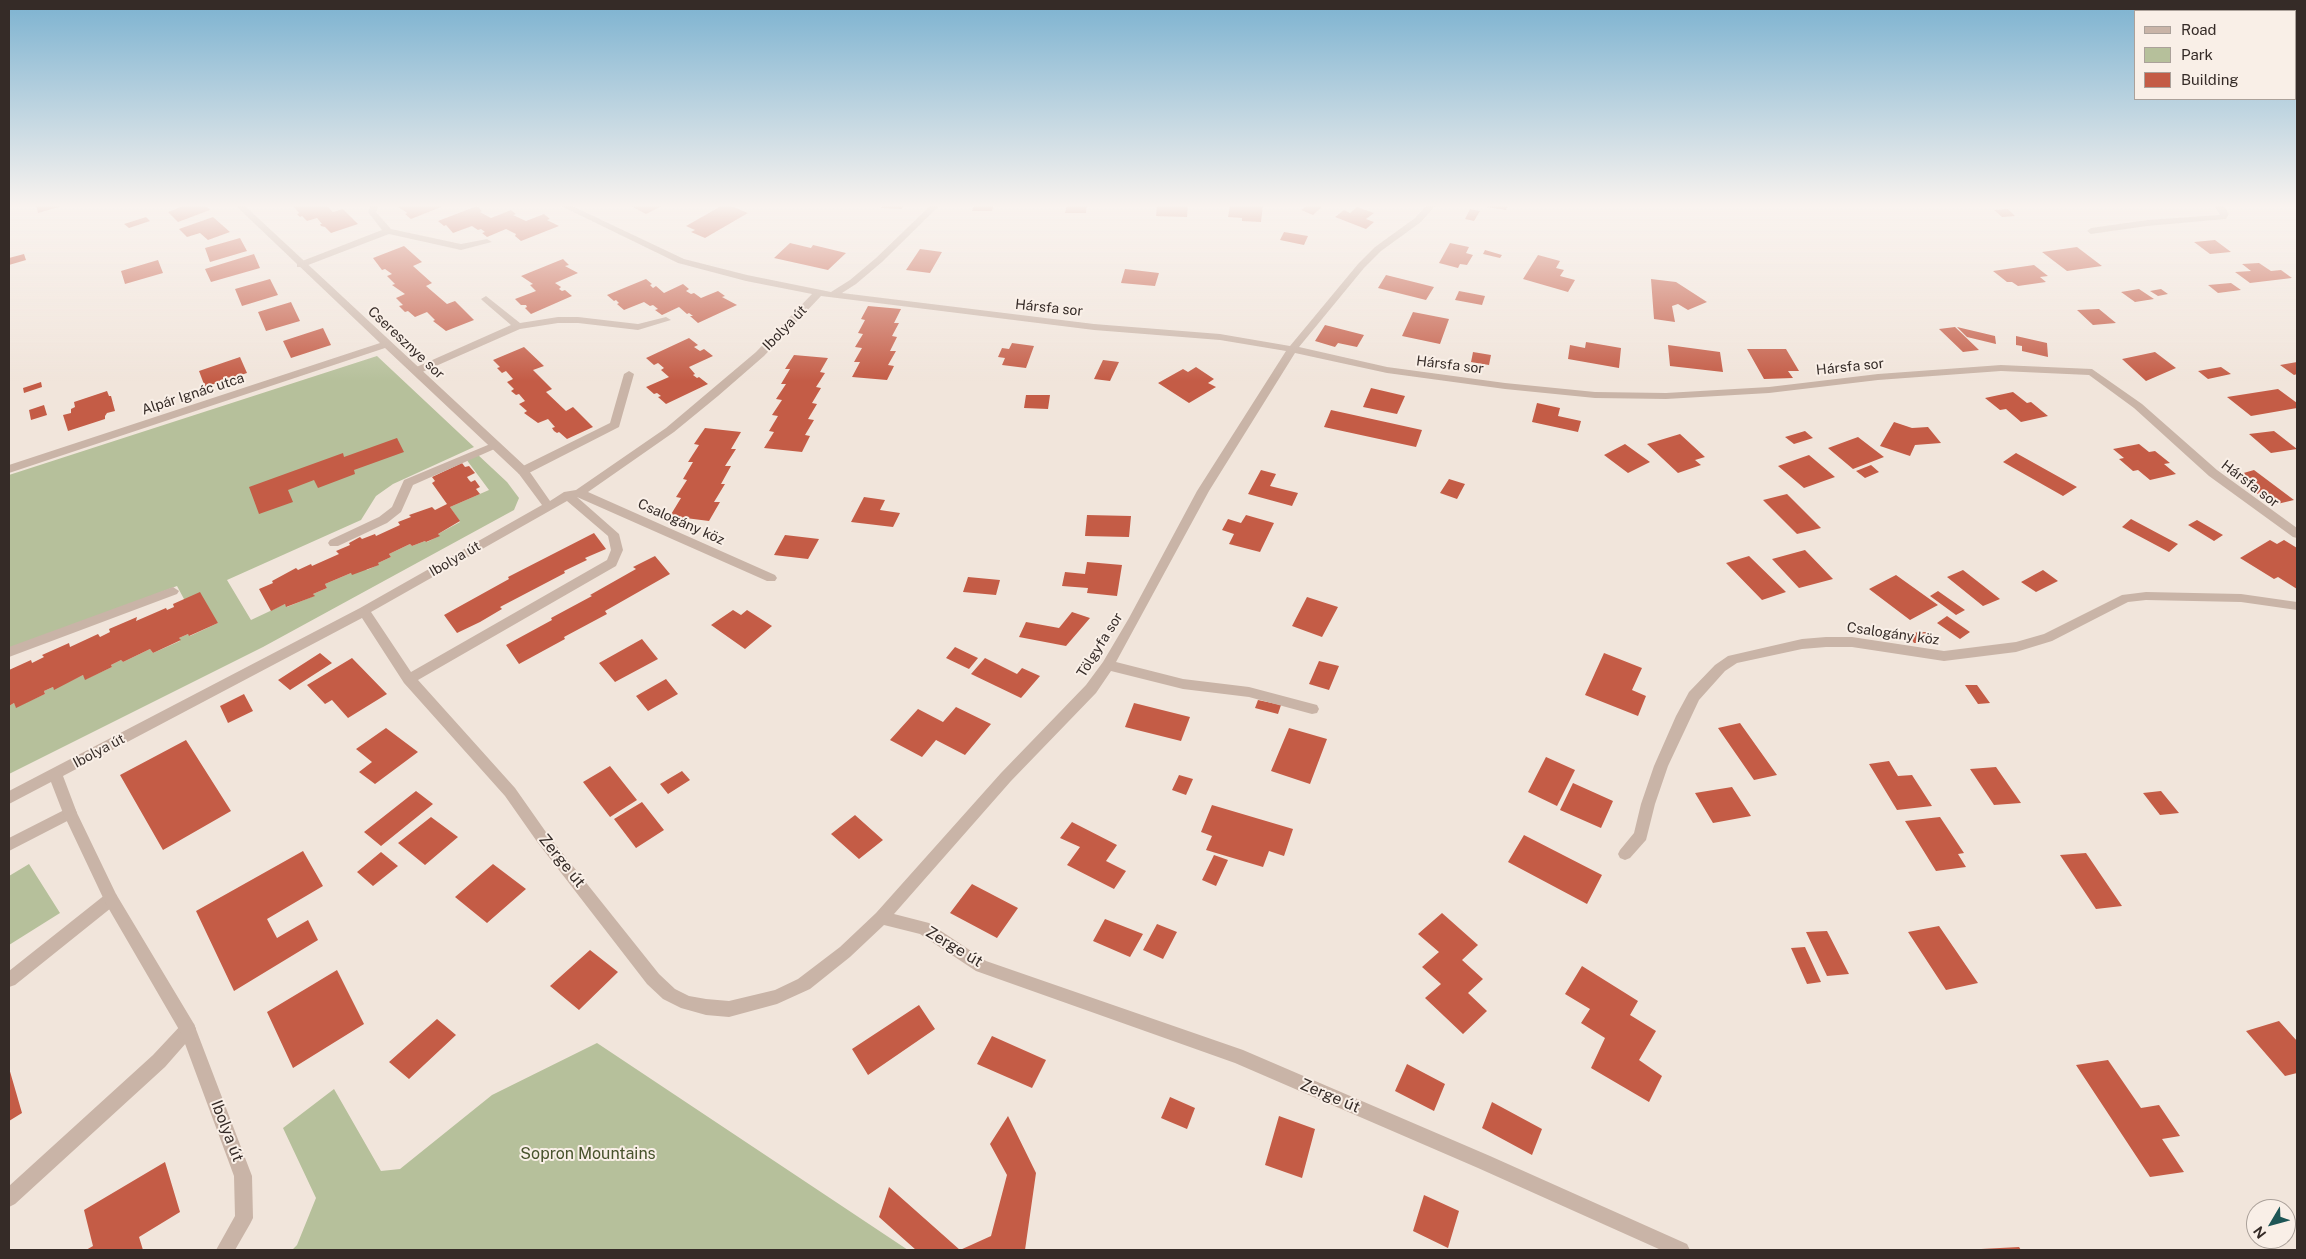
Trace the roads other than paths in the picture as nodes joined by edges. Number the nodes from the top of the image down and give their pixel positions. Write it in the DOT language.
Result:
graph roads {
  1 [pos="303,264"];
  2 [pos="691,264"];
  3 [pos="875,264"];
  4 [pos="1363,264"];
  5 [pos="300,265"];
  6 [pos="819,293"];
  7 [pos="832,295"];
  8 [pos="486,299"];
  9 [pos="666,320"];
  10 [pos="518,326"];
  11 [pos="386,344"];
  12 [pos="1292,349"];
  13 [pos="416,371"];
  14 [pos="629,374"];
  15 [pos="495,445"];
  16 [pos="9,469"];
  17 [pos="523,471"];
  18 [pos="573,494"];
  19 [pos="548,507"];
  20 [pos="2297,534"];
  21 [pos="334,543"];
  22 [pos="771,578"];
  23 [pos="173,591"];
  24 [pos="2297,606"];
  25 [pos="364,611"];
  26 [pos="9,652"];
  27 [pos="1108,665"];
  28 [pos="409,679"];
  29 [pos="1312,709"];
  30 [pos="55,774"];
  31 [pos="9,798"];
  32 [pos="70,813"];
  33 [pos="9,845"];
  34 [pos="1625,854"];
  35 [pos="112,899"];
  36 [pos="881,918"];
  37 [pos="9,980"];
  38 [pos="188,1029"];
  39 [pos="9,1198"];
  40 [pos="1657,1244"];
  41 [pos="225,1250"];
  42 [pos="1681,1250"];
  1 -- 5 [label="street"];
  2 -- 6 [label="street, Hársfa sor"];
  3 -- 7 [label="street"];
  4 -- 12 [label="street, Tölgyfa sor"];
  5 -- 11 [label="street, Cseresznye sor"];
  6 -- 7 [label="street, Hársfa sor"];
  6 -- 18 [label="street, Ibolya út"];
  7 -- 12 [label="street, Hársfa sor"];
  8 -- 10 [label="street"];
  9 -- 10 [label="street"];
  10 -- 13 [label="street"];
  11 -- 13 [label="street, Cseresznye sor"];
  11 -- 16 [label="street, Alpár Ignác utca"];
  12 -- 20 [label="street, Hársfa sor"];
  12 -- 27 [label="street, Tölgyfa sor"];
  13 -- 15 [label="street, Cseresznye sor"];
  14 -- 17 [label="street"];
  15 -- 17 [label="street, Cseresznye sor"];
  15 -- 21 [label="street"];
  17 -- 19 [label="street, Cseresznye sor"];
  18 -- 19 [label="street, Ibolya út"];
  18 -- 22 [label="street, Csalogány köz"];
  18 -- 28 [label="street"];
  19 -- 25 [label="street, Ibolya út"];
  23 -- 26 [label="street"];
  24 -- 34 [label="street, Csalogány köz"];
  25 -- 28 [label="street, Zerge út"];
  25 -- 30 [label="street, Ibolya út"];
  27 -- 29 [label="street"];
  27 -- 36 [label="street, Tölgyfa sor"];
  28 -- 36 [label="street, Zerge út"];
  30 -- 31 [label="street, Ibolya út"];
  30 -- 32 [label="street, Ibolya út"];
  32 -- 33 [label="street"];
  32 -- 35 [label="street, Ibolya út"];
  35 -- 37 [label="street"];
  35 -- 38 [label="street, Ibolya út"];
  36 -- 40 [label="street, Zerge út"];
  38 -- 39 [label="street"];
  38 -- 41 [label="street, Ibolya út"];
  40 -- 42 [label="street, Zerge út"];
}
